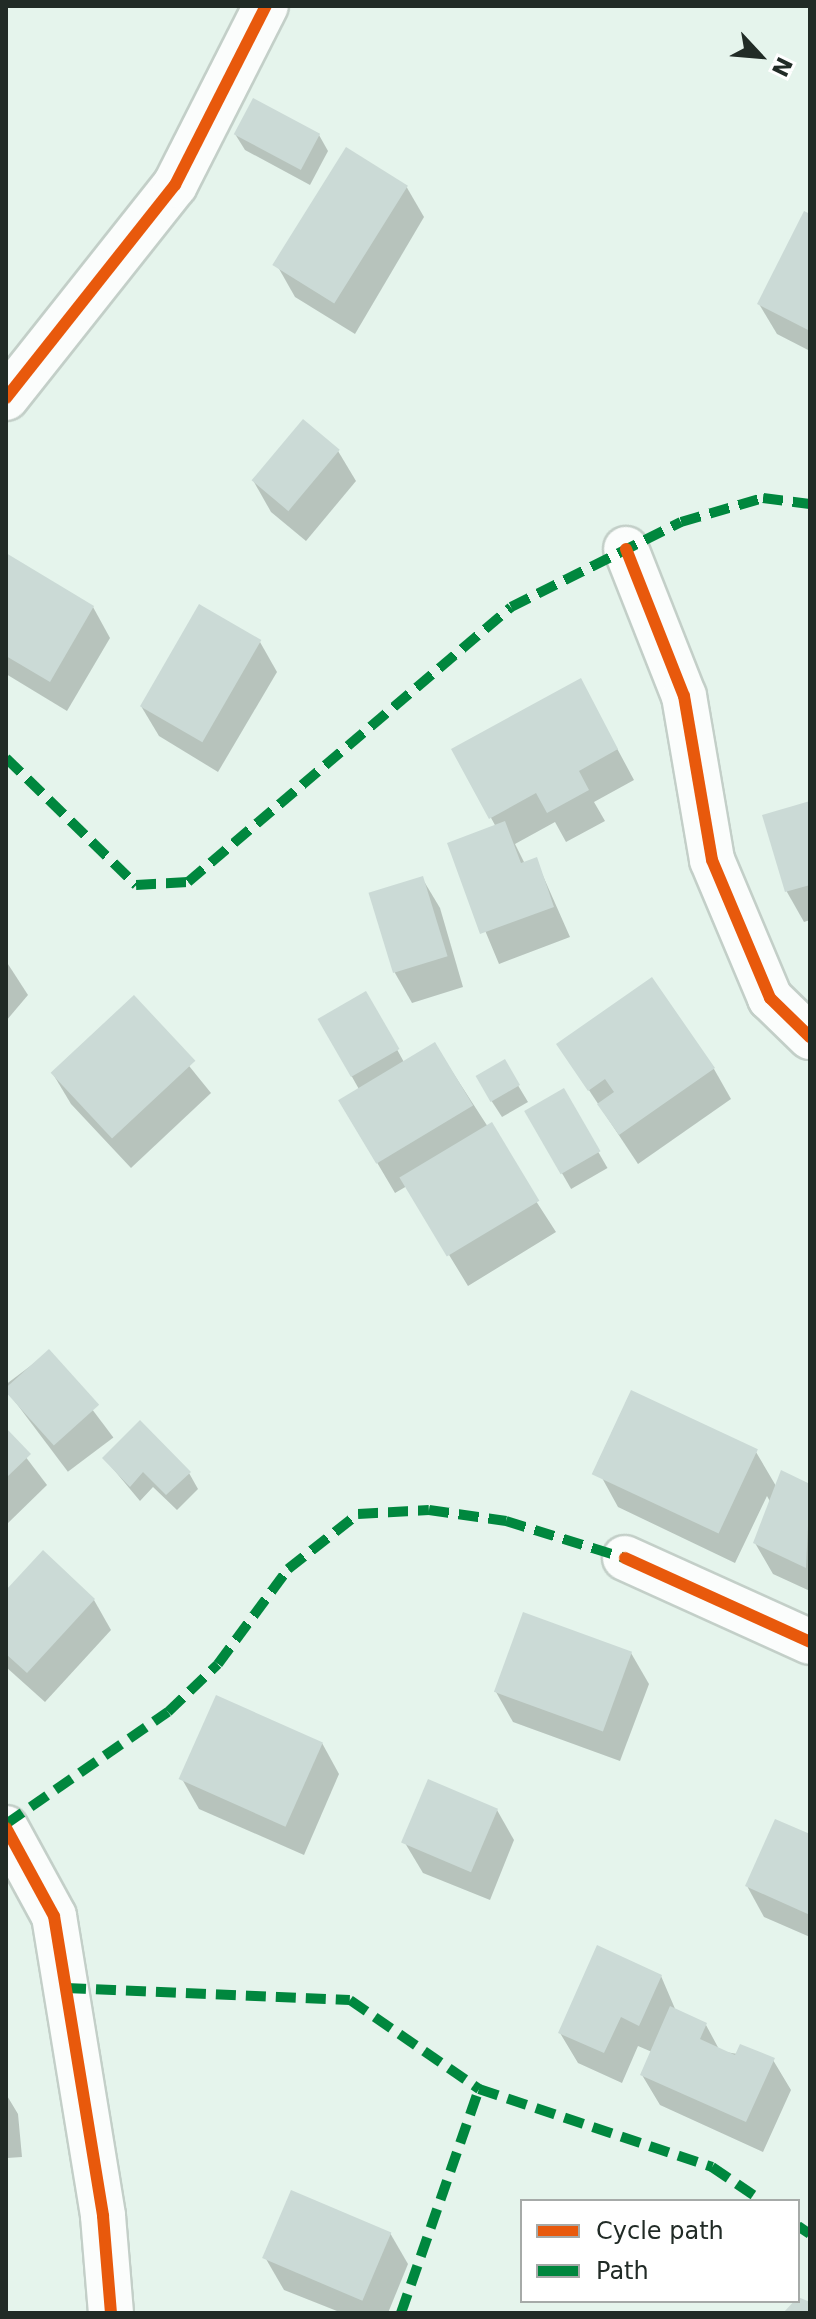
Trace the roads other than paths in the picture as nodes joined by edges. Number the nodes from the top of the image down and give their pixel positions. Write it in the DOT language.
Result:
graph roads {
  1 [pos="266,6"];
  2 [pos="6,398"];
  3 [pos="626,549"];
  4 [pos="810,1037"];
  5 [pos="625,1558"];
  6 [pos="810,1642"];
  7 [pos="6,1828"];
  8 [pos="111,2313"];
  1 -- 2 [label="street"];
  3 -- 4 [label="street"];
  5 -- 6 [label="street"];
  7 -- 8 [label="street"];
}
